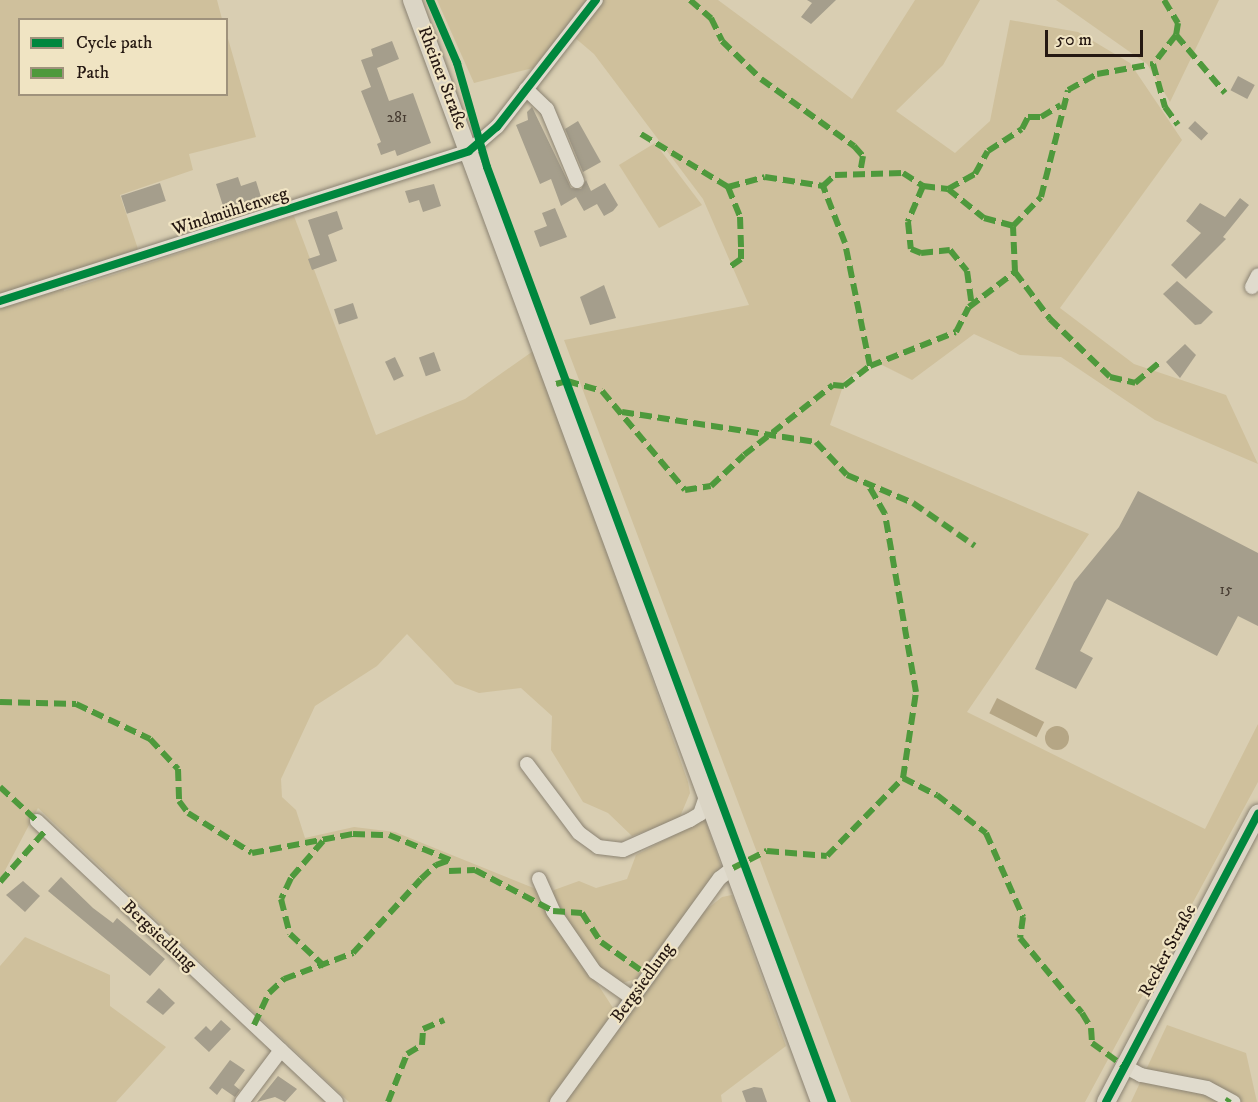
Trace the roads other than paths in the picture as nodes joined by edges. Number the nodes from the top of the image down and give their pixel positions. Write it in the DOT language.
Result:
graph roads {
  1 [pos="412,0"];
  2 [pos="596,0"];
  3 [pos="526,89"];
  4 [pos="470,151"];
  5 [pos="577,181"];
  6 [pos="0,301"];
  7 [pos="527,764"];
  8 [pos="707,794"];
  9 [pos="1258,814"];
  10 [pos="37,821"];
  11 [pos="733,868"];
  12 [pos="539,879"];
  13 [pos="632,998"];
  14 [pos="281,1050"];
  15 [pos="1124,1066"];
  16 [pos="242,1102"];
  17 [pos="336,1102"];
  18 [pos="557,1102"];
  19 [pos="819,1102"];
  20 [pos="1106,1102"];
  21 [pos="1233,1102"];
  1 -- 4 [label="main road, Rheiner Straße"];
  2 -- 3 [label="street"];
  3 -- 4 [label="street"];
  3 -- 5 [label="street"];
  4 -- 6 [label="street, Windmühlenweg"];
  4 -- 8 [label="main road, Rheiner Straße"];
  7 -- 8 [label="street"];
  8 -- 11 [label="main road, Rheiner Straße"];
  9 -- 15 [label="main road, Recker Straße"];
  10 -- 14 [label="street, Bergsiedlung"];
  11 -- 13 [label="street, Bergsiedlung"];
  11 -- 19 [label="main road, Rheiner Straße"];
  12 -- 13 [label="street"];
  13 -- 18 [label="street, Bergsiedlung"];
  14 -- 16 [label="street"];
  14 -- 17 [label="street, Bergsiedlung"];
  15 -- 20 [label="main road, Recker Straße"];
  15 -- 21 [label="street"];
}
